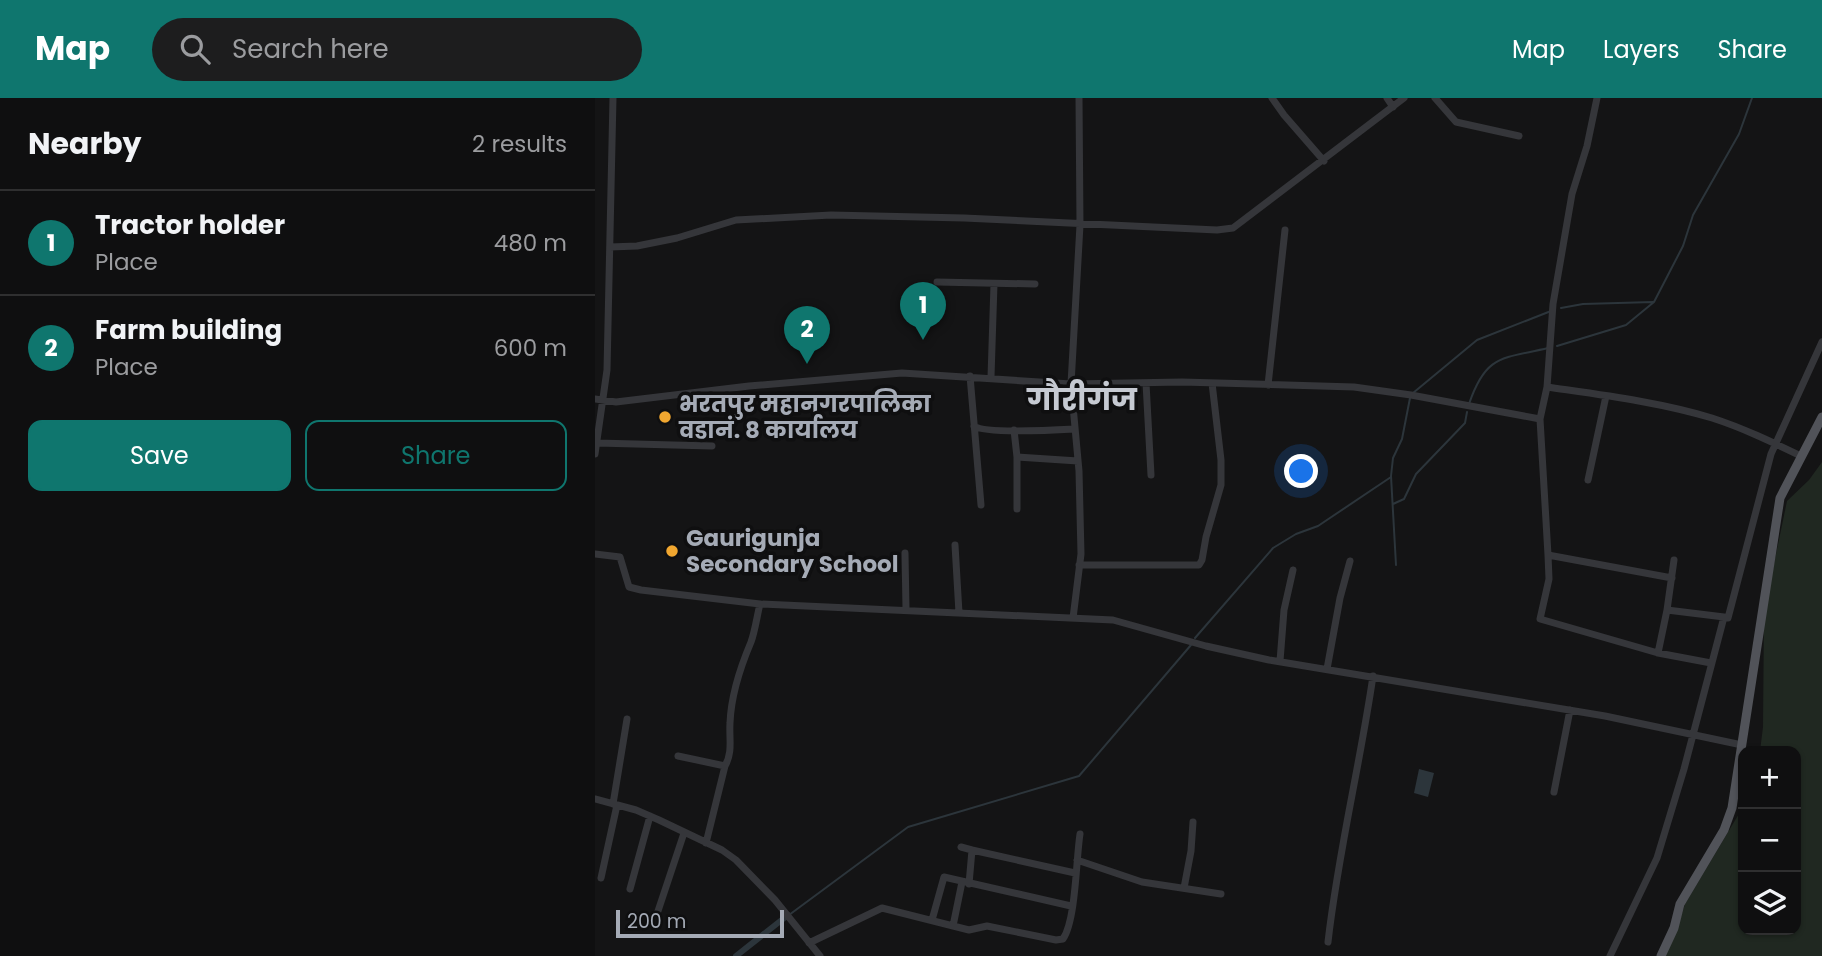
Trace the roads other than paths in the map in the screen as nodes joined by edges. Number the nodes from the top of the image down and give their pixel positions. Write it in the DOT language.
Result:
graph roads {
  1 [pos="613,98"];
  2 [pos="1079,98"];
  3 [pos="1272,98"];
  4 [pos="1387,98"];
  5 [pos="1404,98"];
  6 [pos="1435,98"];
  7 [pos="1597,98"];
  8 [pos="1393,107"];
  9 [pos="1519,136"];
  10 [pos="1324,161"];
  11 [pos="1080,225"];
  12 [pos="1285,230"];
  13 [pos="610,247"];
  14 [pos="937,282"];
  15 [pos="994,284"];
  16 [pos="1035,284"];
  17 [pos="1822,341"];
  18 [pos="970,376"];
  19 [pos="991,377"];
  20 [pos="1146,383"];
  21 [pos="1212,383"];
  22 [pos="1071,384"];
  23 [pos="1268,385"];
  24 [pos="1548,387"];
  25 [pos="1606,396"];
  26 [pos="595,399"];
  27 [pos="604,401"];
  28 [pos="1822,417"];
  29 [pos="1540,419"];
  30 [pos="974,426"];
  31 [pos="1075,429"];
  32 [pos="1014,430"];
  33 [pos="597,443"];
  34 [pos="1774,444"];
  35 [pos="712,446"];
  36 [pos="595,454"];
  37 [pos="1801,456"];
  38 [pos="1017,457"];
  39 [pos="1078,461"];
  40 [pos="1151,475"];
  41 [pos="1588,480"];
  42 [pos="981,505"];
  43 [pos="1017,509"];
  44 [pos="955,545"];
  45 [pos="905,552"];
  46 [pos="595,554"];
  47 [pos="1548,555"];
  48 [pos="1674,560"];
  49 [pos="1350,561"];
  50 [pos="1079,565"];
  51 [pos="1293,570"];
  52 [pos="1672,578"];
  53 [pos="760,604"];
  54 [pos="906,609"];
  55 [pos="1667,610"];
  56 [pos="959,613"];
  57 [pos="1724,617"];
  58 [pos="1073,618"];
  59 [pos="1658,653"];
  60 [pos="1280,661"];
  61 [pos="1711,663"];
  62 [pos="1327,669"];
  63 [pos="1373,676"];
  64 [pos="1570,710"];
  65 [pos="627,719"];
  66 [pos="1693,734"];
  67 [pos="1742,745"];
  68 [pos="678,756"];
  69 [pos="725,766"];
  70 [pos="1554,792"];
  71 [pos="595,799"];
  72 [pos="615,805"];
  73 [pos="650,816"];
  74 [pos="1193,822"];
  75 [pos="684,833"];
  76 [pos="1080,834"];
  77 [pos="706,843"];
  78 [pos="961,847"];
  79 [pos="972,850"];
  80 [pos="1077,860"];
  81 [pos="1075,873"];
  82 [pos="601,878"];
  83 [pos="965,883"];
  84 [pos="1184,888"];
  85 [pos="630,889"];
  86 [pos="1221,894"];
  87 [pos="1072,906"];
  88 [pos="658,911"];
  89 [pos="932,920"];
  90 [pos="953,926"];
  91 [pos="1328,942"];
  92 [pos="809,943"];
  93 [pos="820,956"];
  94 [pos="1610,956"];
  95 [pos="1661,956"];
  1 -- 13 [label="street"];
  2 -- 11 [label="street"];
  3 -- 10 [label="street"];
  4 -- 8 [label="street"];
  5 -- 8 [label="street"];
  6 -- 9 [label="street"];
  7 -- 24 [label="street"];
  8 -- 10 [label="street"];
  10 -- 11 [label="street"];
  11 -- 13 [label="street"];
  11 -- 22 [label="street"];
  12 -- 23 [label="street"];
  13 -- 27 [label="street"];
  14 -- 15 [label="street"];
  15 -- 16 [label="street"];
  15 -- 19 [label="street"];
  17 -- 34 [label="street"];
  18 -- 19 [label="street"];
  18 -- 27 [label="street"];
  18 -- 30 [label="street"];
  19 -- 22 [label="street"];
  20 -- 21 [label="street"];
  20 -- 22 [label="street"];
  20 -- 40 [label="street"];
  21 -- 23 [label="street"];
  21 -- 50 [label="street"];
  22 -- 31 [label="street"];
  23 -- 29 [label="street"];
  24 -- 25 [label="street"];
  24 -- 29 [label="street"];
  25 -- 34 [label="street"];
  25 -- 41 [label="street"];
  26 -- 27 [label="street"];
  27 -- 33 [label="street"];
  28 -- 37 [label="main road"];
  29 -- 47 [label="street"];
  30 -- 32 [label="street"];
  30 -- 42 [label="street"];
  31 -- 32 [label="street"];
  31 -- 39 [label="street"];
  32 -- 38 [label="street"];
  33 -- 35 [label="street"];
  33 -- 36 [label="street"];
  34 -- 37 [label="street"];
  34 -- 57 [label="street"];
  37 -- 67 [label="main road"];
  38 -- 39 [label="street"];
  38 -- 43 [label="street"];
  39 -- 50 [label="street"];
  44 -- 56 [label="street"];
  45 -- 54 [label="street"];
  46 -- 53 [label="street"];
  47 -- 52 [label="street"];
  47 -- 59 [label="street"];
  48 -- 52 [label="street"];
  49 -- 62 [label="street"];
  50 -- 58 [label="street"];
  51 -- 60 [label="street"];
  52 -- 55 [label="street"];
  53 -- 54 [label="street"];
  53 -- 69 [label="street"];
  54 -- 56 [label="street"];
  55 -- 57 [label="street"];
  55 -- 59 [label="street"];
  56 -- 58 [label="street"];
  57 -- 61 [label="street"];
  58 -- 60 [label="street"];
  59 -- 61 [label="street"];
  60 -- 62 [label="street"];
  61 -- 66 [label="street"];
  62 -- 63 [label="street"];
  63 -- 64 [label="street"];
  63 -- 91 [label="street"];
  64 -- 66 [label="street"];
  64 -- 70 [label="street"];
  65 -- 72 [label="street"];
  66 -- 67 [label="street"];
  66 -- 94 [label="street"];
  67 -- 95 [label="main road"];
  68 -- 69 [label="street"];
  69 -- 77 [label="street"];
  71 -- 72 [label="street"];
  72 -- 73 [label="street"];
  72 -- 82 [label="street"];
  73 -- 75 [label="street"];
  73 -- 85 [label="street"];
  74 -- 84 [label="street"];
  75 -- 77 [label="street"];
  75 -- 88 [label="street"];
  76 -- 80 [label="street"];
  77 -- 92 [label="street"];
  78 -- 79 [label="street"];
  79 -- 81 [label="street"];
  79 -- 83 [label="street"];
  80 -- 81 [label="street"];
  80 -- 84 [label="street"];
  81 -- 87 [label="street"];
  83 -- 87 [label="street"];
  83 -- 89 [label="street"];
  83 -- 90 [label="street"];
  84 -- 86 [label="street"];
  87 -- 90 [label="street"];
  89 -- 90 [label="street"];
  89 -- 92 [label="street"];
  92 -- 93 [label="street"];
}
